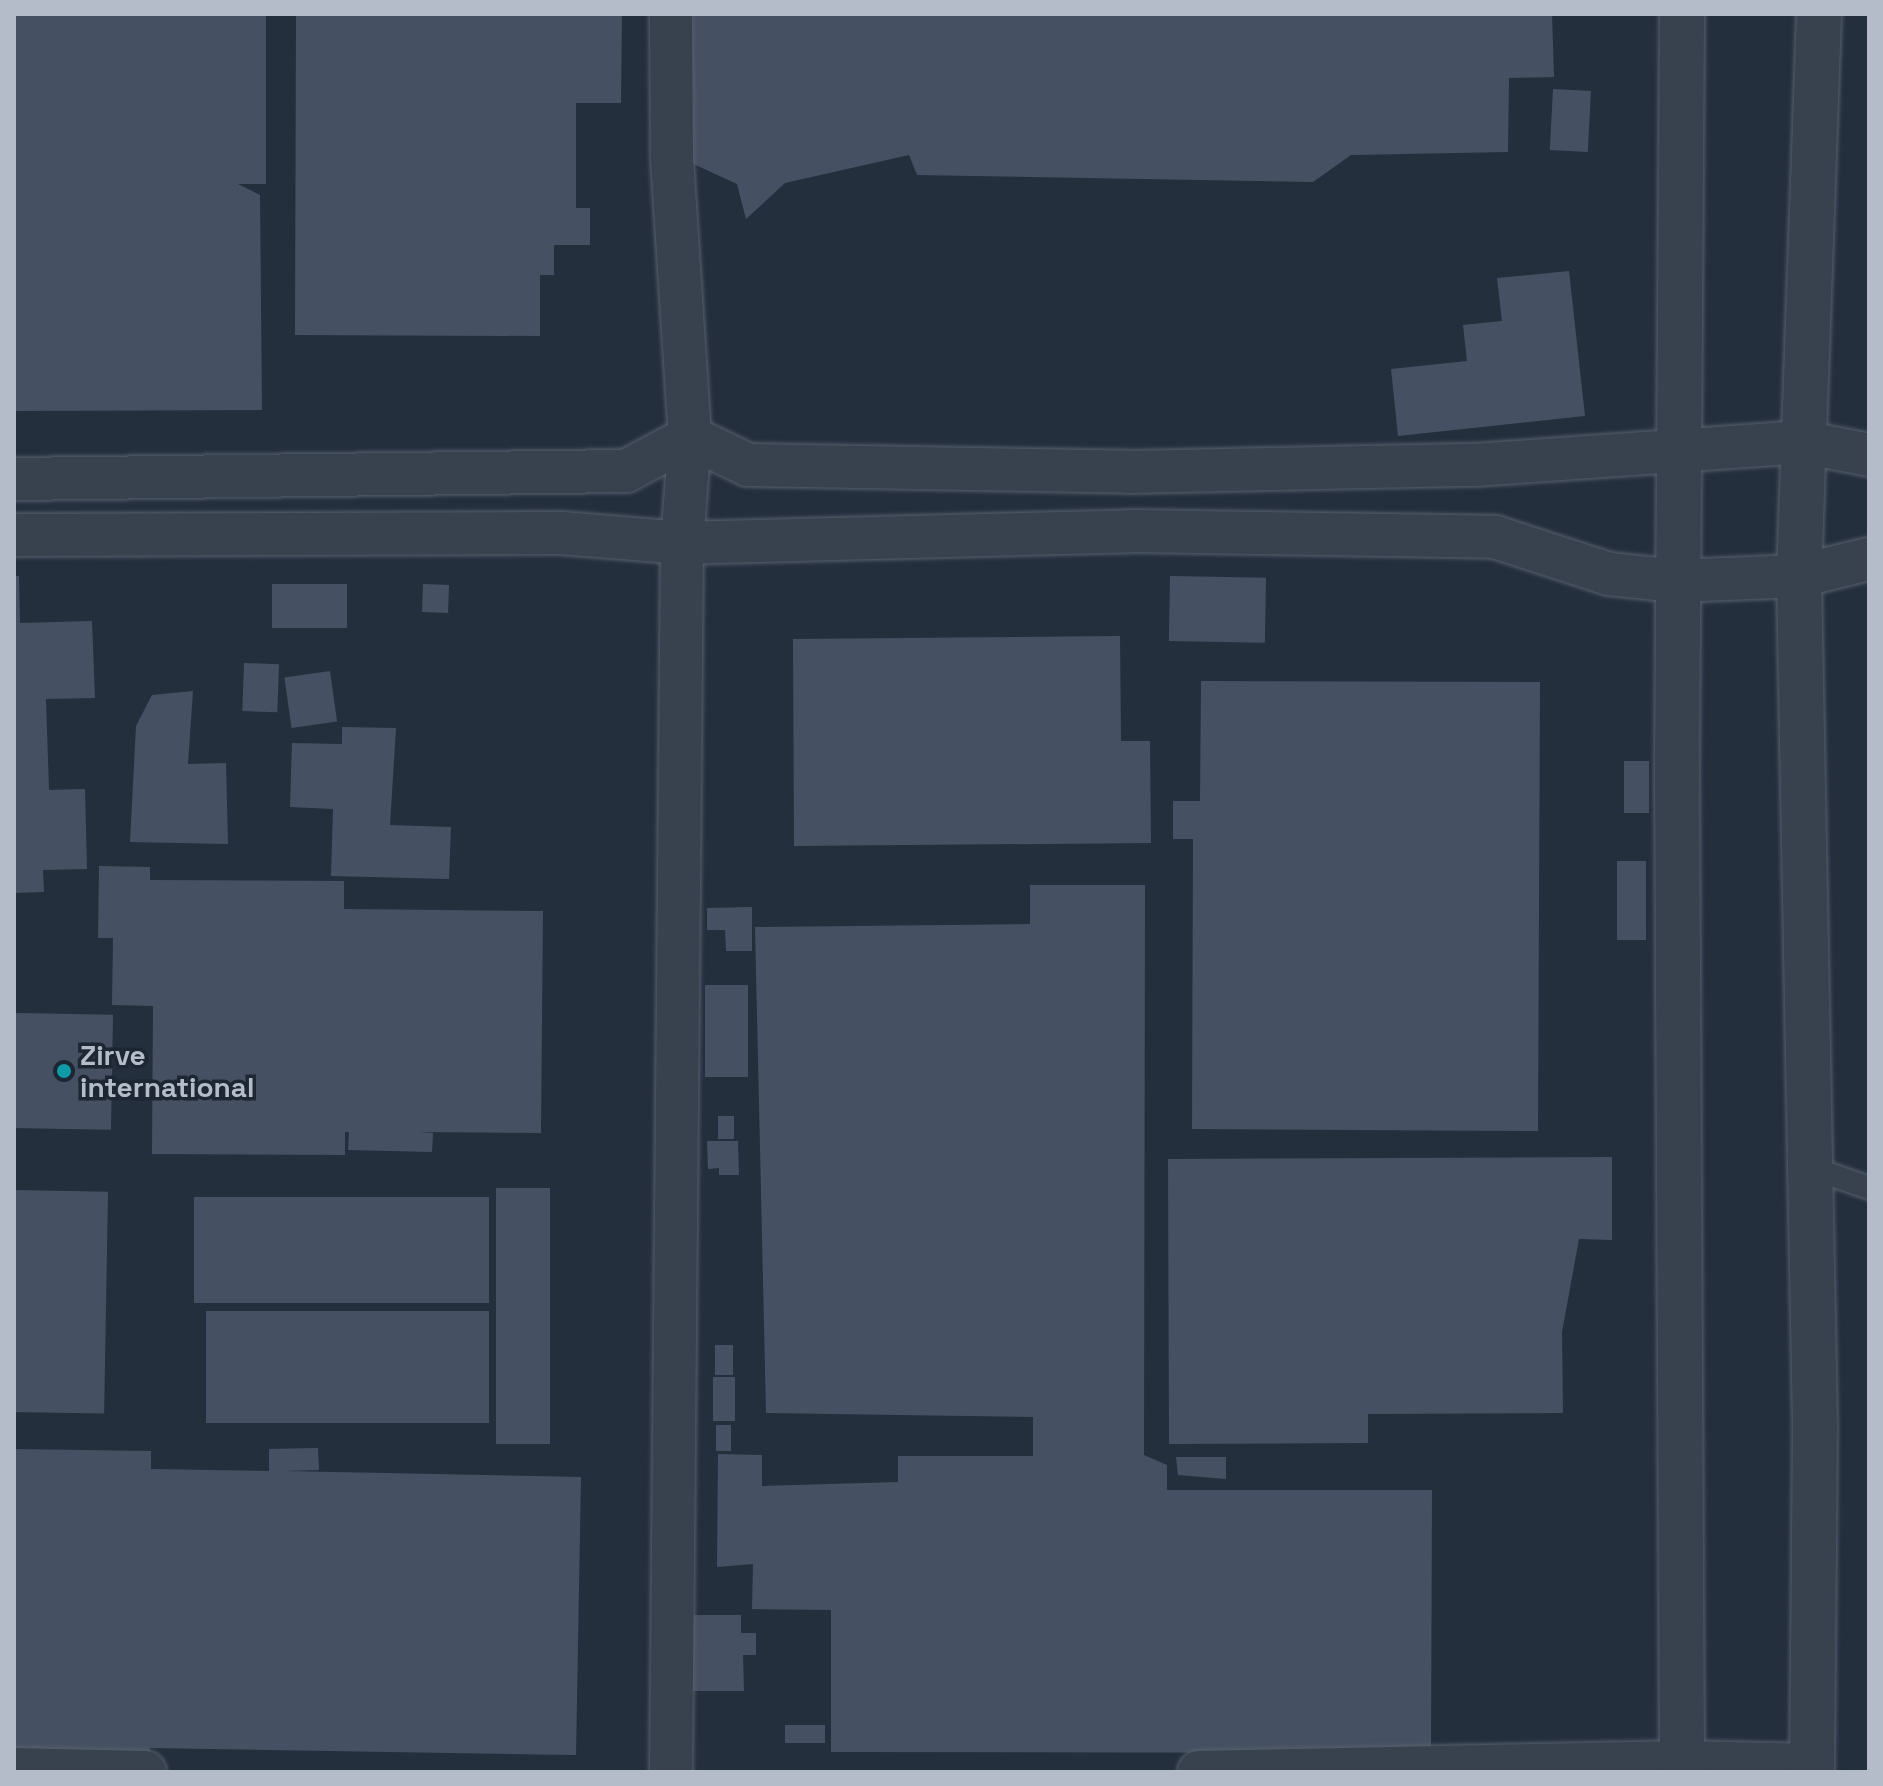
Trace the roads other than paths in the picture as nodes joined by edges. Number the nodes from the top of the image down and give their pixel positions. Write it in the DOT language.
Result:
graph roads {
  1 [pos="671,14"];
  2 [pos="1682,14"];
  3 [pos="1819,14"];
  4 [pos="690,437"];
  5 [pos="1803,442"];
  6 [pos="1678,449"];
  7 [pos="1869,455"];
  8 [pos="1130,472"];
  9 [pos="14,479"];
  10 [pos="190,479"];
  11 [pos="1133,531"];
  12 [pos="188,532"];
  13 [pos="14,535"];
  14 [pos="682,543"];
  15 [pos="1869,559"];
  16 [pos="1799,576"];
  17 [pos="1677,581"];
  18 [pos="1812,1168"];
  19 [pos="1869,1188"];
  20 [pos="1682,1767"];
  21 [pos="1812,1768"];
  22 [pos="14,1769"];
  23 [pos="145,1772"];
  24 [pos="671,1772"];
  25 [pos="1199,1772"];
  1 -- 4 [label="street"];
  2 -- 6 [label="street"];
  3 -- 5 [label="street"];
  4 -- 8 [label="street"];
  4 -- 10 [label="street"];
  4 -- 14 [label="street"];
  5 -- 6 [label="street"];
  5 -- 7 [label="street"];
  5 -- 16 [label="street"];
  6 -- 8 [label="street"];
  6 -- 17 [label="street"];
  8 -- 11 [label="street"];
  9 -- 10 [label="street"];
  10 -- 12 [label="street"];
  11 -- 14 [label="street"];
  11 -- 17 [label="street"];
  12 -- 13 [label="street"];
  12 -- 14 [label="street"];
  14 -- 24 [label="street"];
  15 -- 16 [label="street"];
  16 -- 17 [label="street"];
  16 -- 18 [label="street"];
  17 -- 20 [label="street"];
  18 -- 19 [label="lane"];
  18 -- 21 [label="street"];
  20 -- 21 [label="street"];
  20 -- 25 [label="street"];
  22 -- 23 [label="street"];
}
